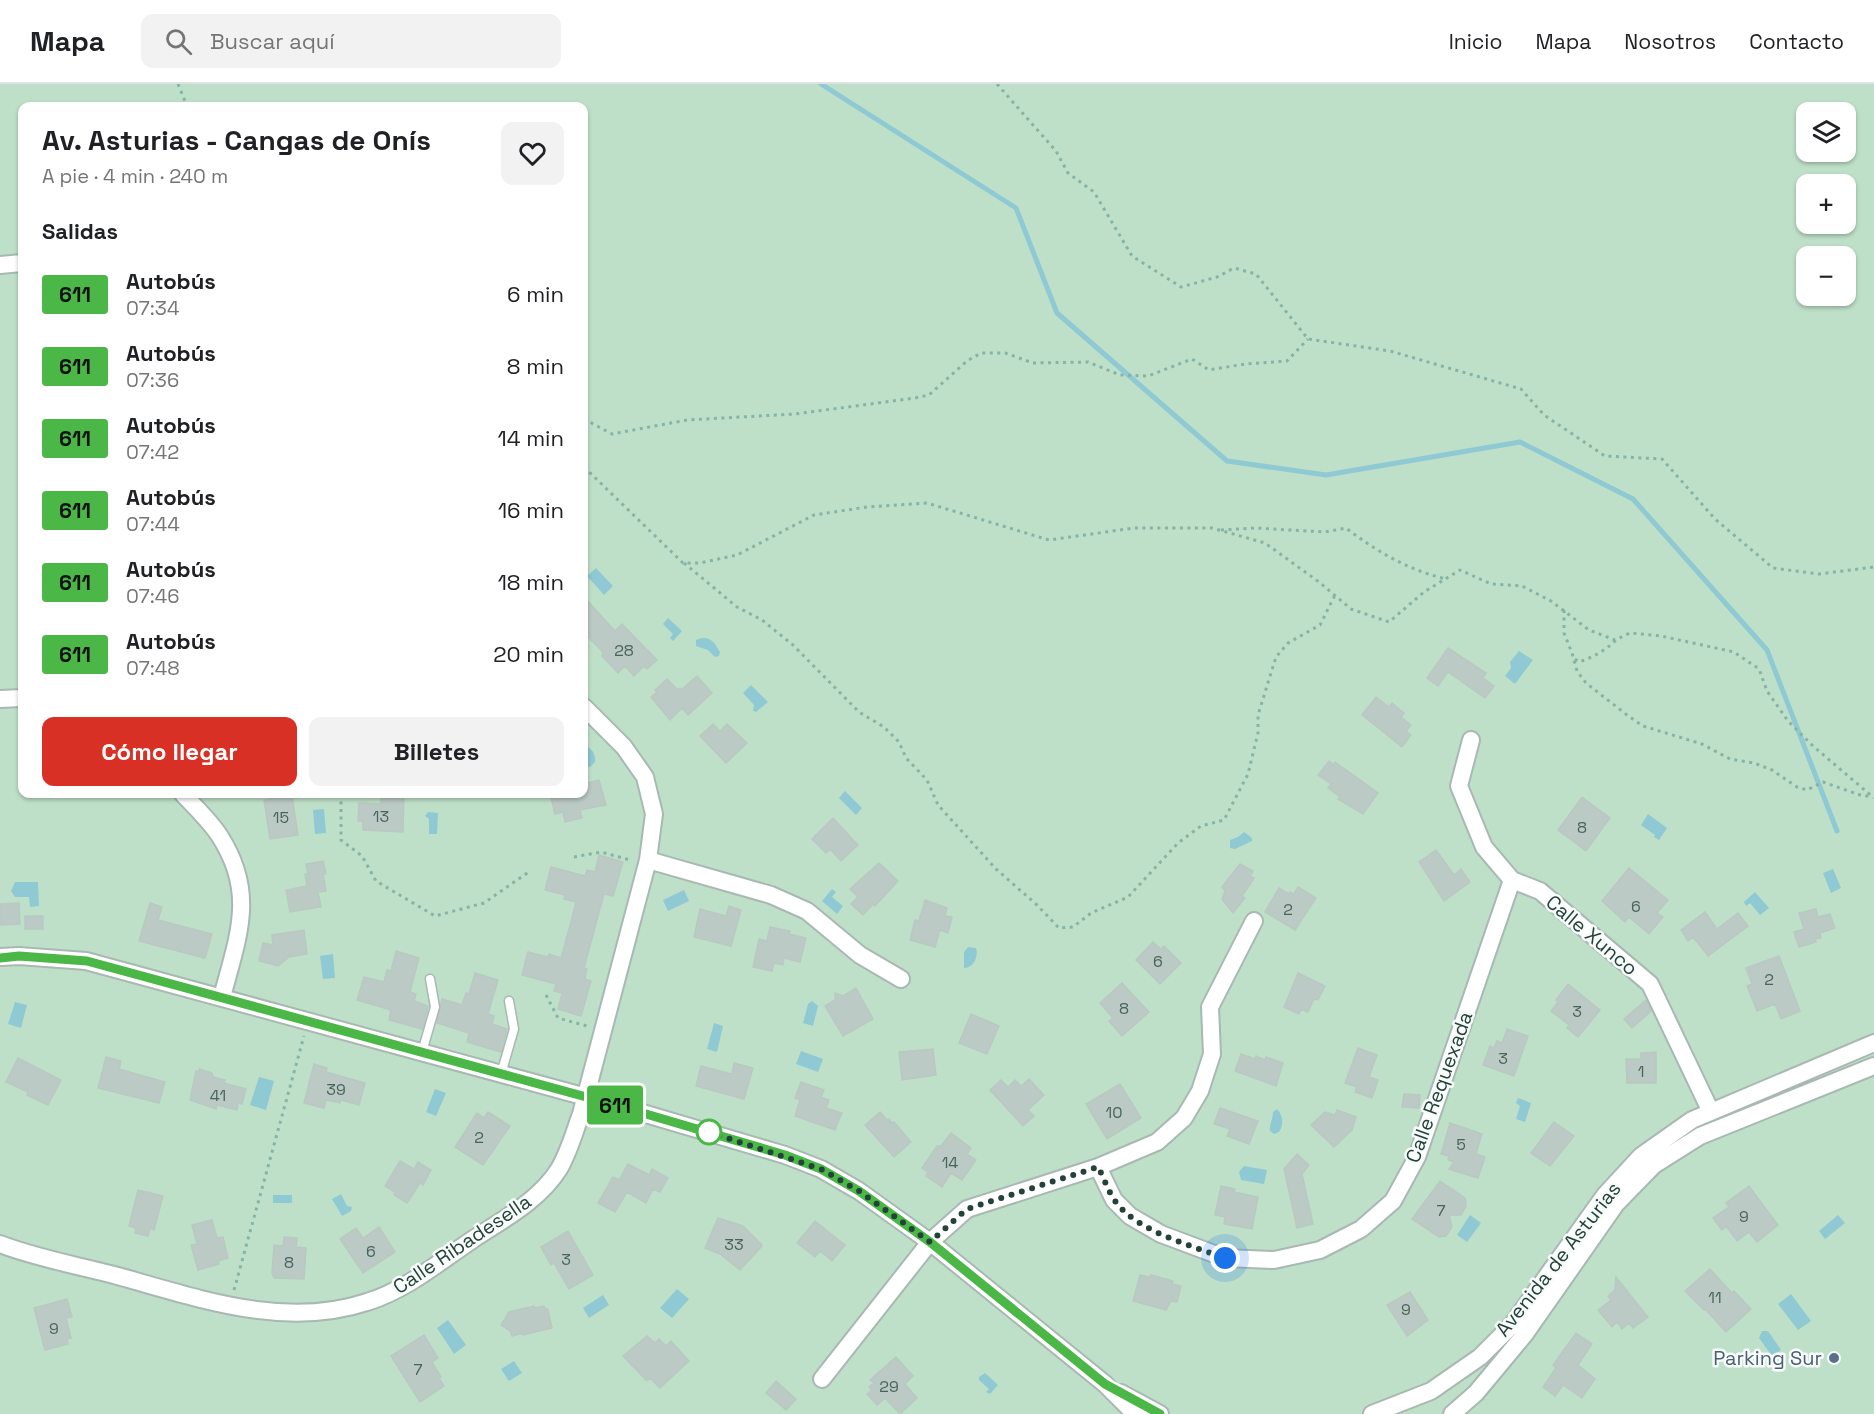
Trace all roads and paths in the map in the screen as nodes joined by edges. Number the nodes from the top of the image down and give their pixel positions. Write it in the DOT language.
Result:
graph roads {
  1 [pos="178,84"];
  2 [pos="997,84"];
  3 [pos="185,102"];
  4 [pos="18,263"];
  5 [pos="0,265"];
  6 [pos="1308,339"];
  7 [pos="588,421"];
  8 [pos="588,471"];
  9 [pos="1218,530"];
  10 [pos="683,563"];
  11 [pos="1874,567"];
  12 [pos="1446,579"];
  13 [pos="1335,595"];
  14 [pos="1564,610"];
  15 [pos="1618,639"];
  16 [pos="1573,657"];
  17 [pos="18,698"];
  18 [pos="0,699"];
  19 [pos="588,711"];
  20 [pos="1471,740"];
  21 [pos="1872,797"];
  22 [pos="188,798"];
  23 [pos="340,798"];
  24 [pos="574,857"];
  25 [pos="647,862"];
  26 [pos="530,871"];
  27 [pos="1512,880"];
  28 [pos="1254,921"];
  29 [pos="0,957"];
  30 [pos="430,979"];
  31 [pos="901,979"];
  32 [pos="546,995"];
  33 [pos="222,998"];
  34 [pos="509,1001"];
  35 [pos="308,1021"];
  36 [pos="603,1030"];
  37 [pos="1874,1043"];
  38 [pos="422,1052"];
  39 [pos="1874,1066"];
  40 [pos="501,1074"];
  41 [pos="585,1097"];
  42 [pos="1710,1112"];
  43 [pos="1098,1167"];
  44 [pos="930,1242"];
  45 [pos="0,1244"];
  46 [pos="230,1306"];
  47 [pos="822,1379"];
  48 [pos="1105,1384"];
  49 [pos="1135,1414"];
  50 [pos="1160,1414"];
  51 [pos="1372,1414"];
  52 [pos="1452,1414"];
  1 -- 3 [label="path"];
  2 -- 6 [label="path"];
  4 -- 5 [label="street"];
  6 -- 7 [label="path"];
  6 -- 11 [label="path"];
  8 -- 10 [label="path"];
  9 -- 10 [label="path"];
  9 -- 12 [label="path"];
  9 -- 13 [label="path"];
  10 -- 13 [label="path"];
  12 -- 13 [label="path"];
  12 -- 14 [label="path"];
  14 -- 15 [label="path"];
  14 -- 16 [label="path"];
  15 -- 16 [label="path"];
  15 -- 21 [label="path"];
  16 -- 21 [label="path"];
  17 -- 18 [label="street"];
  19 -- 25 [label="street, Calle Ribadesella"];
  20 -- 27 [label="street, Calle Xunco"];
  22 -- 33 [label="street"];
  23 -- 26 [label="path"];
  24 -- 25 [label="path"];
  25 -- 31 [label="street"];
  25 -- 36 [label="street, Calle Ribadesella"];
  27 -- 42 [label="street, Calle Xunco"];
  27 -- 43 [label="street, Calle Requexada"];
  28 -- 43 [label="street"];
  29 -- 33 [label="street"];
  30 -- 38 [label="lane"];
  32 -- 36 [label="path"];
  33 -- 35 [label="street"];
  34 -- 40 [label="lane"];
  35 -- 38 [label="street"];
  35 -- 46 [label="path"];
  36 -- 41 [label="street, Calle Ribadesella"];
  37 -- 42 [label="street, Avenida de Asturias"];
  38 -- 40 [label="street"];
  39 -- 52 [label="street, Avenida de Asturias"];
  40 -- 41 [label="street"];
  41 -- 44 [label="street"];
  41 -- 46 [label="street, Calle Ribadesella"];
  42 -- 51 [label="street, Avenida de Asturias"];
  43 -- 44 [label="street"];
  44 -- 47 [label="street"];
  44 -- 48 [label="street"];
  45 -- 46 [label="street, Calle Ribadesella"];
  48 -- 49 [label="street"];
  48 -- 50 [label="street"];
}
